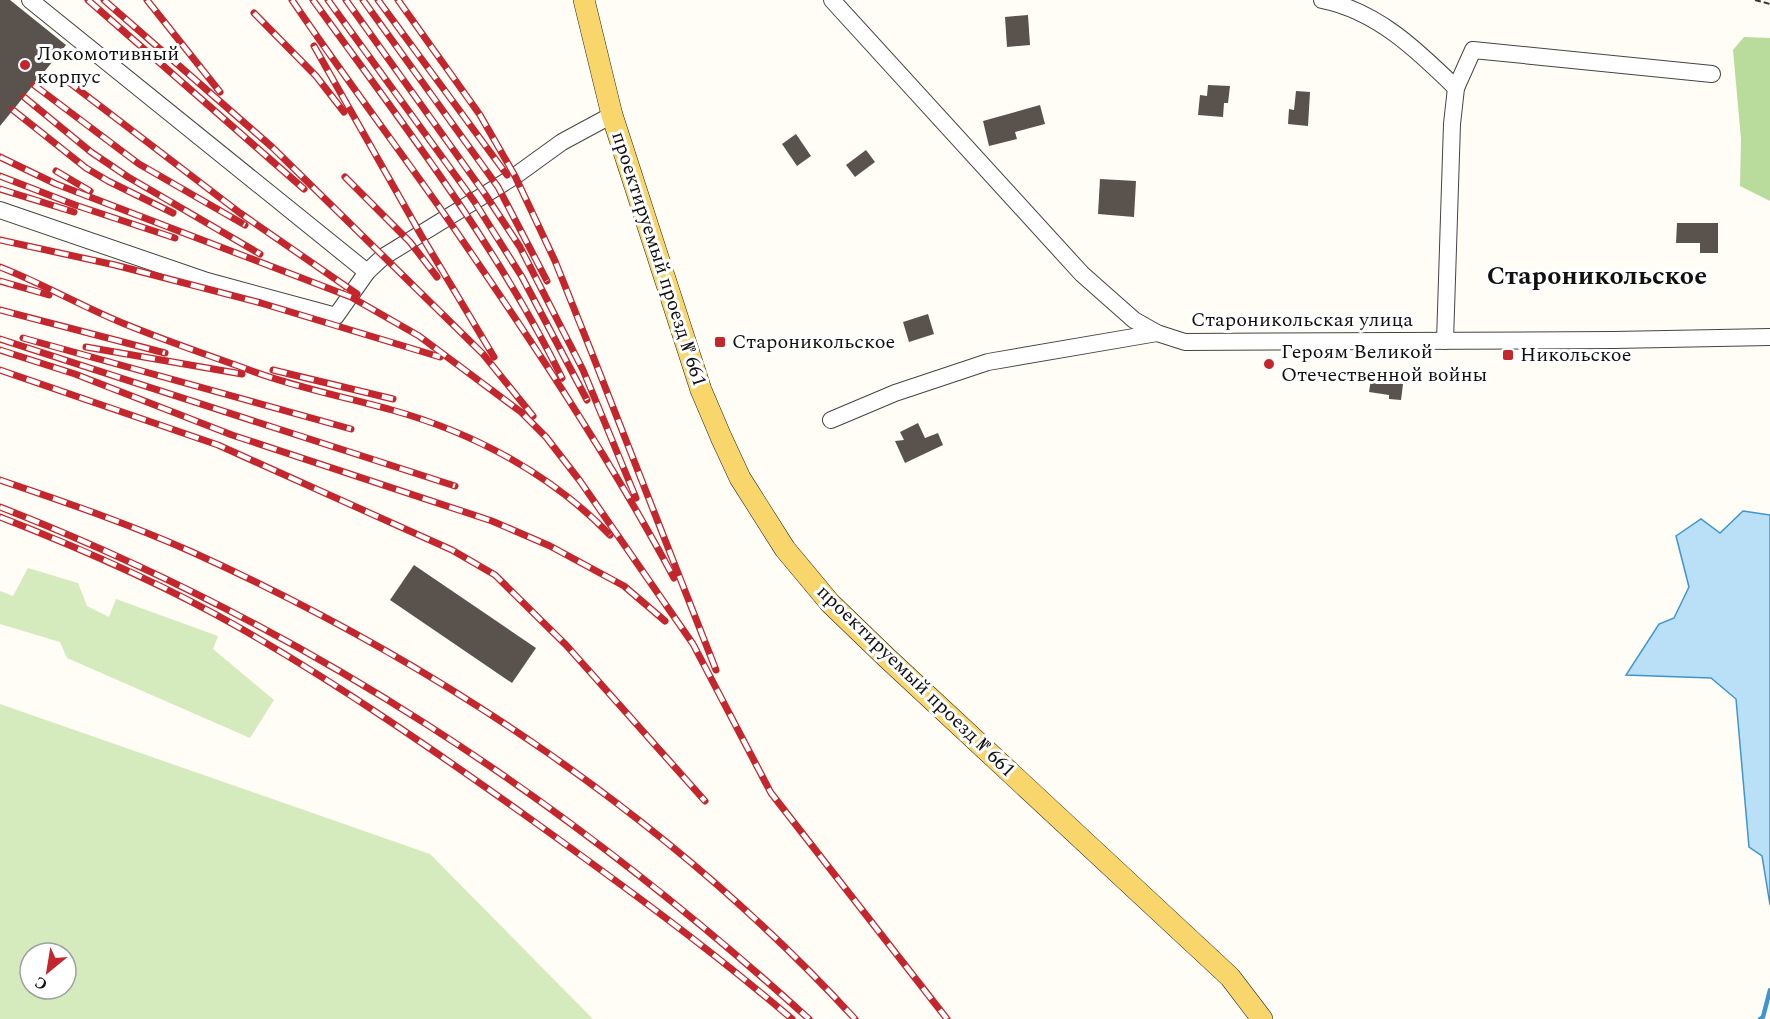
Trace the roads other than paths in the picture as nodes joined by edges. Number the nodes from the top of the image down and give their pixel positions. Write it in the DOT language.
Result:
graph roads {
  1 [pos="30,0"];
  2 [pos="584,0"];
  3 [pos="832,0"];
  4 [pos="1322,0"];
  5 [pos="1712,74"];
  6 [pos="1456,88"];
  7 [pos="612,115"];
  8 [pos="0,210"];
  9 [pos="368,272"];
  10 [pos="1157,333"];
  11 [pos="1770,337"];
  12 [pos="1445,341"];
  13 [pos="831,420"];
  14 [pos="1263,1019"];
  1 -- 9 [label="street"];
  2 -- 7 [label="main road, проектируемый проезд № 661"];
  3 -- 10 [label="street, Староникольская улица"];
  4 -- 6 [label="street"];
  5 -- 6 [label="street"];
  6 -- 12 [label="street"];
  7 -- 9 [label="street"];
  7 -- 14 [label="main road, проектируемый проезд № 661"];
  8 -- 9 [label="street"];
  10 -- 12 [label="street, Староникольская улица"];
  10 -- 13 [label="street"];
  11 -- 12 [label="street, Староникольская улица"];
}
